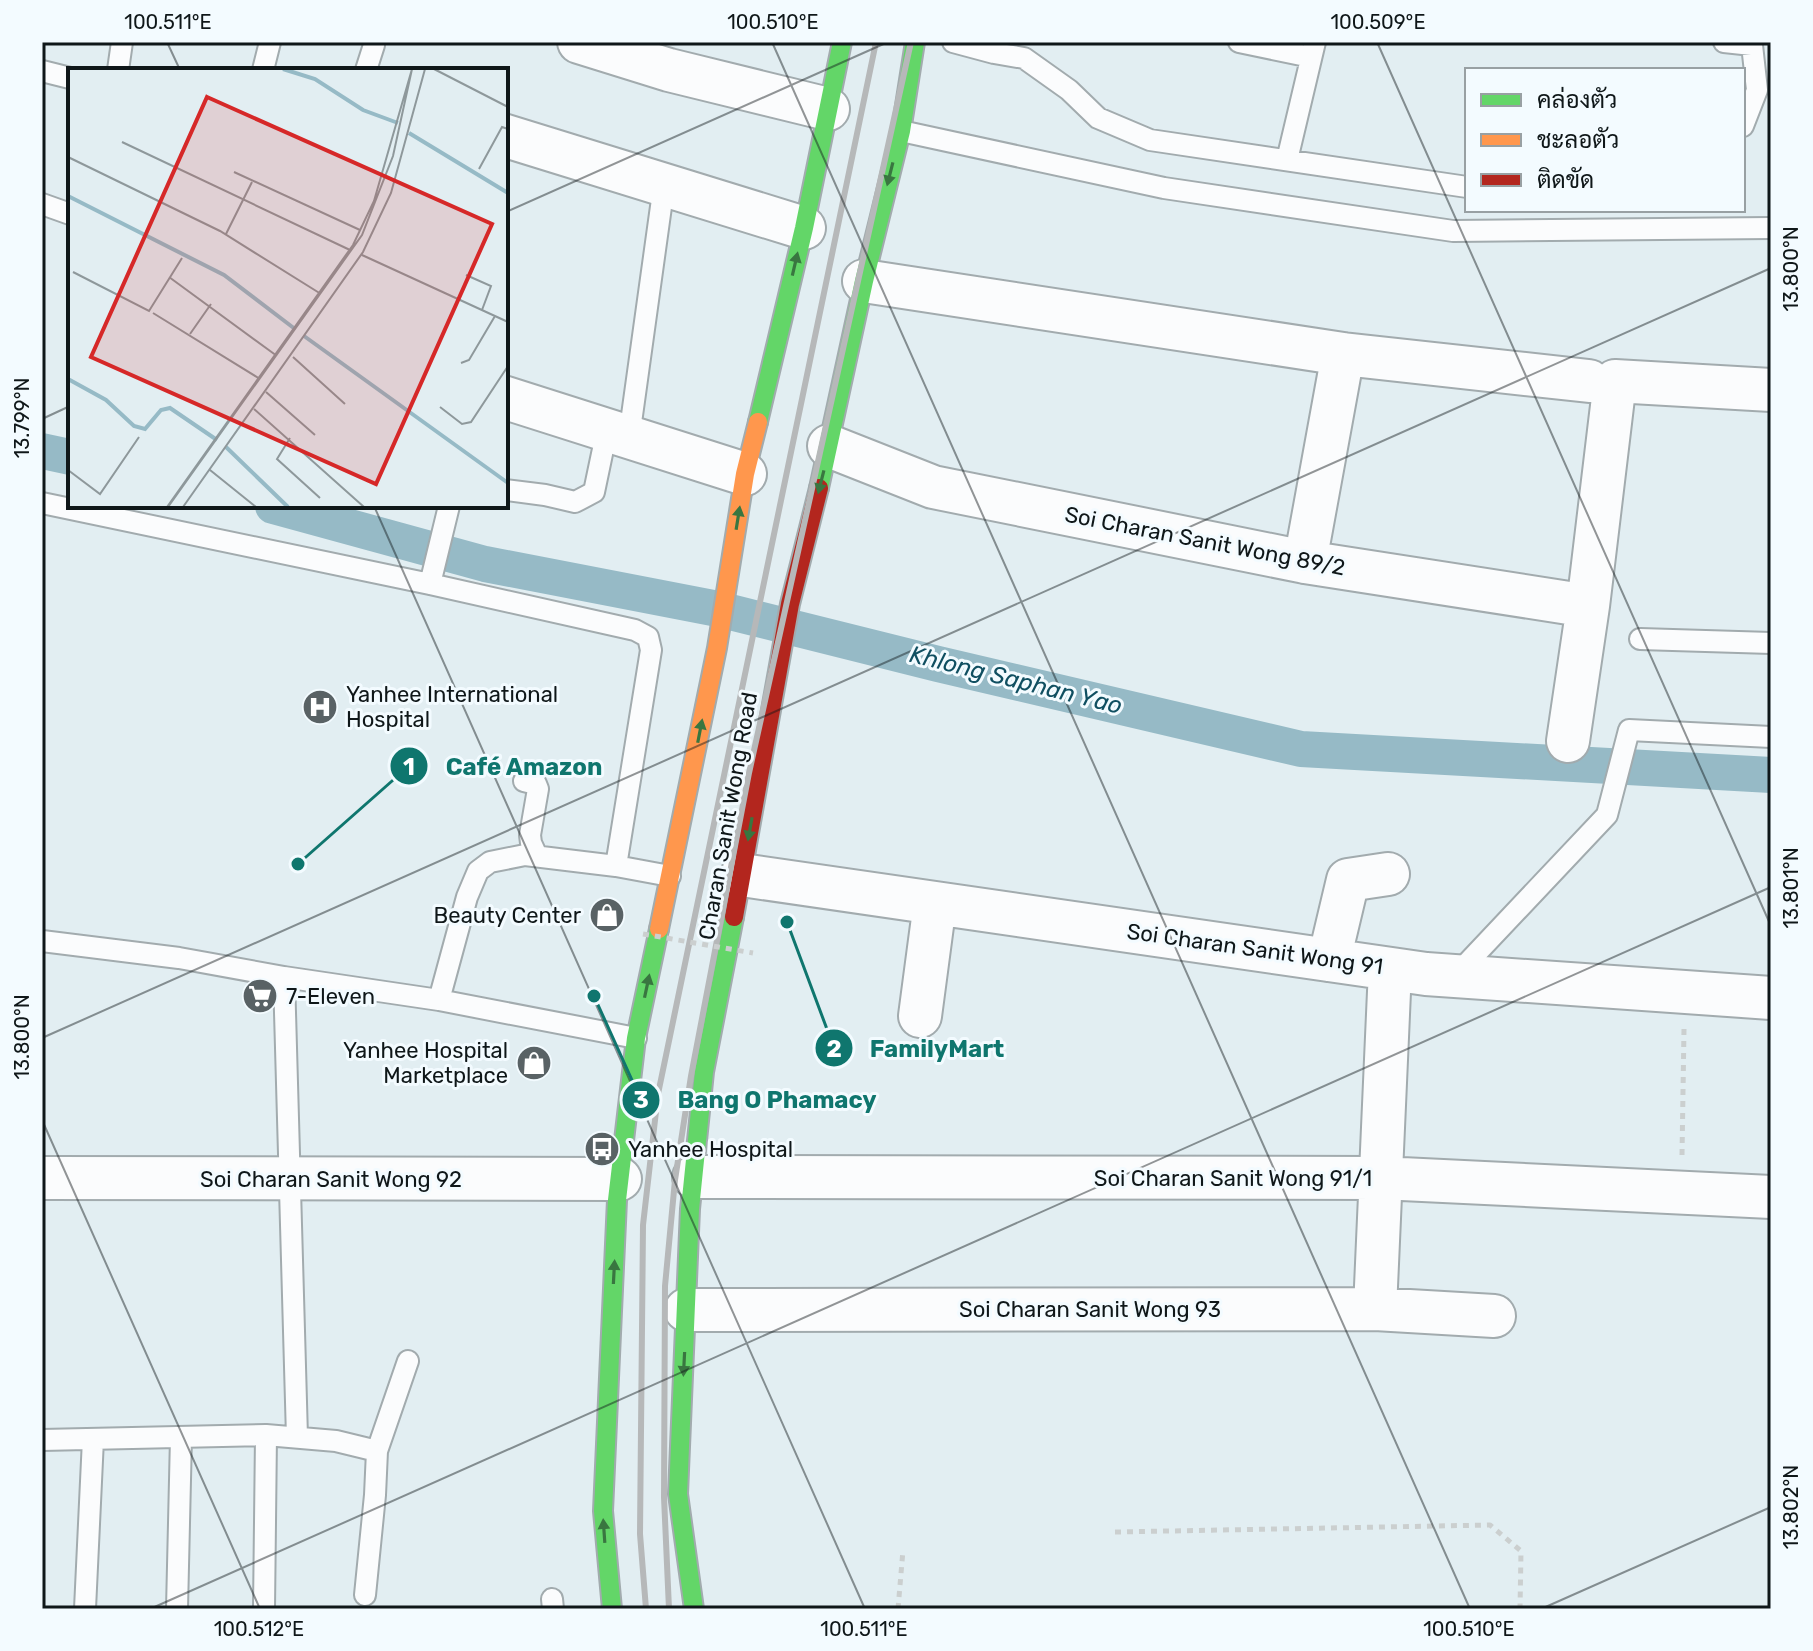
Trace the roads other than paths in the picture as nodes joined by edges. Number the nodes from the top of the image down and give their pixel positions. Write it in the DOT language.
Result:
graph roads {
  1 [pos="122,42"];
  2 [pos="270,42"];
  3 [pos="373,42"];
  4 [pos="579,42"];
  5 [pos="842,42"];
  6 [pos="915,42"];
  7 [pos="953,42"];
  8 [pos="1239,42"];
  9 [pos="1724,42"];
  10 [pos="1313,50"];
  11 [pos="118,68"];
  12 [pos="264,68"];
  13 [pos="367,68"];
  14 [pos="42,71"];
  15 [pos="68,78"];
  16 [pos="828,109"];
  17 [pos="1745,121"];
  18 [pos="901,131"];
  19 [pos="508,137"];
  20 [pos="1287,160"];
  21 [pos="664,185"];
  22 [pos="1465,187"];
  23 [pos="42,204"];
  24 [pos="68,213"];
  25 [pos="804,228"];
  26 [pos="1771,228"];
  27 [pos="864,281"];
  28 [pos="1343,354"];
  29 [pos="1589,381"];
  30 [pos="1771,390"];
  31 [pos="508,399"];
  32 [pos="618,433"];
  33 [pos="829,446"];
  34 [pos="745,474"];
  35 [pos="508,490"];
  36 [pos="42,503"];
  37 [pos="68,508"];
  38 [pos="69,508"];
  39 [pos="448,508"];
  40 [pos="1305,562"];
  41 [pos="432,575"];
  42 [pos="1588,606"];
  43 [pos="1640,639"];
  44 [pos="1771,643"];
  45 [pos="1771,737"];
  46 [pos="1568,741"];
  47 [pos="524,781"];
  48 [pos="537,856"];
  49 [pos="616,866"];
  50 [pos="1388,874"];
  51 [pos="742,875"];
  52 [pos="670,876"];
  53 [pos="935,903"];
  54 [pos="42,941"];
  55 [pos="1329,960"];
  56 [pos="1390,969"];
  57 [pos="1455,976"];
  58 [pos="284,977"];
  59 [pos="1771,998"];
  60 [pos="439,1000"];
  61 [pos="920,1016"];
  62 [pos="636,1038"];
  63 [pos="694,1177"];
  64 [pos="42,1178"];
  65 [pos="1381,1178"];
  66 [pos="290,1179"];
  67 [pos="620,1179"];
  68 [pos="1771,1197"];
  69 [pos="1375,1309"];
  70 [pos="686,1310"];
  71 [pos="1494,1316"];
  72 [pos="408,1361"];
  73 [pos="266,1435"];
  74 [pos="181,1437"];
  75 [pos="297,1437"];
  76 [pos="93,1439"];
  77 [pos="42,1440"];
  78 [pos="377,1451"];
  79 [pos="365,1595"];
  80 [pos="85,1609"];
  81 [pos="177,1609"];
  82 [pos="264,1609"];
  83 [pos="612,1609"];
  84 [pos="694,1609"];
  1 -- 11 [label="lane"];
  2 -- 12 [label="lane"];
  3 -- 13 [label="lane"];
  4 -- 16 [label="street"];
  5 -- 16 [label="main road, Charan Sanit Wong Road"];
  6 -- 18 [label="main road, Charan Sanit Wong Road"];
  7 -- 20 [label="lane"];
  8 -- 10 [label="lane"];
  9 -- 17 [label="lane"];
  10 -- 20 [label="lane"];
  14 -- 15 [label="lane"];
  16 -- 25 [label="main road, Charan Sanit Wong Road"];
  18 -- 26 [label="lane"];
  18 -- 27 [label="main road, Charan Sanit Wong Road, one-way"];
  19 -- 21 [label="street"];
  20 -- 22 [label="lane"];
  21 -- 25 [label="street"];
  21 -- 32 [label="lane"];
  23 -- 24 [label="lane"];
  34 -- 25 [label="main road, Charan Sanit Wong Road, one-way"];
  27 -- 28 [label="street"];
  27 -- 33 [label="main road, Charan Sanit Wong Road"];
  28 -- 29 [label="street"];
  28 -- 40 [label="street"];
  30 -- 42 [label="street"];
  31 -- 32 [label="street"];
  32 -- 34 [label="street"];
  32 -- 35 [label="lane"];
  33 -- 40 [label="street, Soi Charan Sanit Wong 89/2"];
  33 -- 51 [label="main road, Charan Sanit Wong Road, one-way"];
  52 -- 34 [label="main road, Charan Sanit Wong Road, one-way"];
  36 -- 37 [label="lane"];
  38 -- 41 [label="lane"];
  39 -- 41 [label="lane"];
  40 -- 42 [label="street, Soi Charan Sanit Wong 89/2"];
  41 -- 49 [label="lane"];
  42 -- 46 [label="street"];
  43 -- 44 [label="lane"];
  45 -- 57 [label="lane"];
  47 -- 48 [label="lane"];
  48 -- 49 [label="lane"];
  48 -- 60 [label="lane"];
  49 -- 52 [label="lane"];
  50 -- 55 [label="street"];
  51 -- 53 [label="street, Soi Charan Sanit Wong 91"];
  51 -- 63 [label="main road, Charan Sanit Wong Road"];
  62 -- 52 [label="main road, Charan Sanit Wong Road, one-way"];
  53 -- 55 [label="street, Soi Charan Sanit Wong 91"];
  53 -- 61 [label="street"];
  54 -- 58 [label="lane"];
  55 -- 56 [label="street, Soi Charan Sanit Wong 91"];
  56 -- 57 [label="street, Soi Charan Sanit Wong 91"];
  56 -- 65 [label="street"];
  57 -- 59 [label="street, Soi Charan Sanit Wong 91"];
  58 -- 60 [label="lane"];
  58 -- 66 [label="lane"];
  60 -- 62 [label="lane"];
  62 -- 67 [label="main road, Charan Sanit Wong Road"];
  63 -- 65 [label="street, Soi Charan Sanit Wong 91/1"];
  63 -- 70 [label="main road, Charan Sanit Wong Road"];
  64 -- 66 [label="street, Soi Charan Sanit Wong 92"];
  65 -- 68 [label="street, Soi Charan Sanit Wong 91/1"];
  65 -- 69 [label="street"];
  66 -- 67 [label="street, Soi Charan Sanit Wong 92"];
  66 -- 75 [label="lane"];
  83 -- 67 [label="main road, Charan Sanit Wong Road, one-way"];
  69 -- 70 [label="street, Soi Charan Sanit Wong 93"];
  69 -- 71 [label="street, Soi Charan Sanit Wong 93"];
  70 -- 84 [label="main road, Charan Sanit Wong Road, one-way"];
  72 -- 78 [label="lane"];
  73 -- 74 [label="lane"];
  73 -- 75 [label="lane"];
  73 -- 82 [label="lane"];
  74 -- 76 [label="lane"];
  74 -- 81 [label="lane"];
  75 -- 78 [label="lane"];
  76 -- 77 [label="lane"];
  76 -- 80 [label="lane"];
  78 -- 79 [label="lane"];
}
